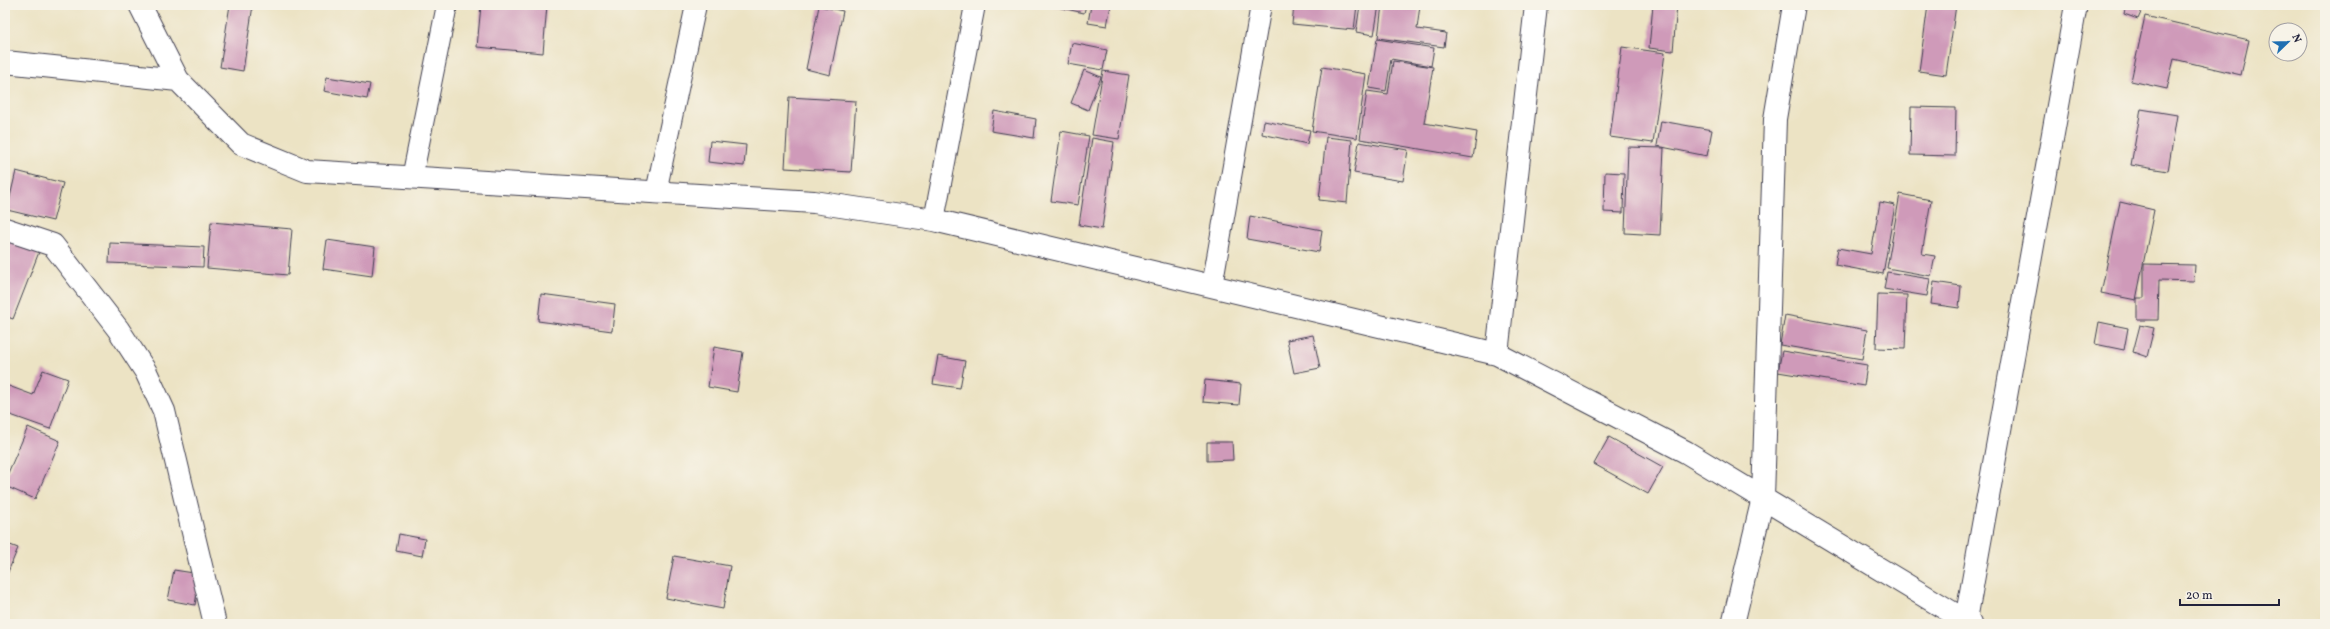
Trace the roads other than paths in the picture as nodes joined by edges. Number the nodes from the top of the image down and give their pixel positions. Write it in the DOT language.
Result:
graph roads {
  1 [pos="140,5"];
  2 [pos="447,5"];
  3 [pos="696,5"];
  4 [pos="975,5"];
  5 [pos="1261,5"];
  6 [pos="1536,5"];
  7 [pos="1794,5"];
  8 [pos="2076,5"];
  9 [pos="5,62"];
  10 [pos="178,80"];
  11 [pos="412,178"];
  12 [pos="656,192"];
  13 [pos="934,220"];
  14 [pos="5,228"];
  15 [pos="1212,286"];
  16 [pos="1497,354"];
  17 [pos="1763,498"];
  18 [pos="1968,622"];
  19 [pos="215,624"];
  20 [pos="1733,624"];
  1 -- 10 [label="street"];
  2 -- 11 [label="lane"];
  3 -- 12 [label="lane"];
  4 -- 13 [label="lane"];
  5 -- 15 [label="lane"];
  6 -- 16 [label="street"];
  7 -- 17 [label="street"];
  8 -- 18 [label="street"];
  9 -- 10 [label="street"];
  10 -- 11 [label="street"];
  11 -- 12 [label="street"];
  12 -- 13 [label="street"];
  13 -- 15 [label="street"];
  14 -- 19 [label="street"];
  15 -- 16 [label="street"];
  16 -- 17 [label="street"];
  17 -- 18 [label="street"];
  17 -- 20 [label="street"];
}
